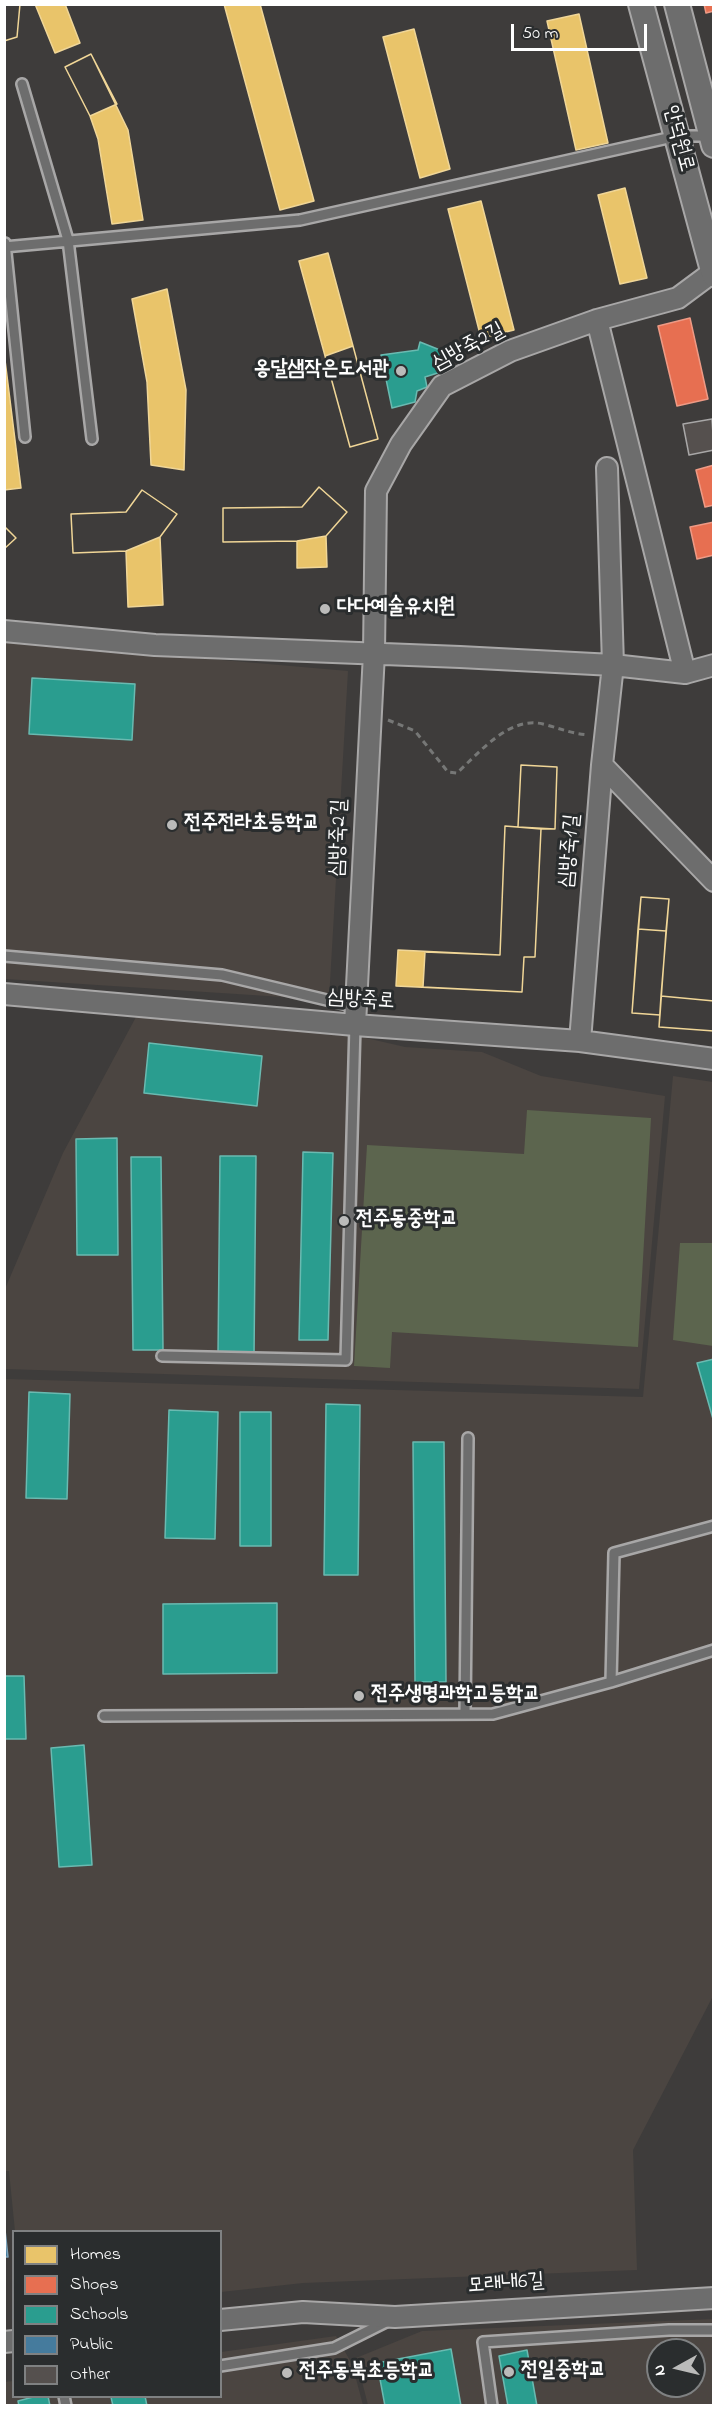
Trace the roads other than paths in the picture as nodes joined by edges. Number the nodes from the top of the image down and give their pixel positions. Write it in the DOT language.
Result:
graph roads {
  1 [pos="641,4"];
  2 [pos="677,4"];
  3 [pos="22,84"];
  4 [pos="676,136"];
  5 [pos="713,139"];
  6 [pos="68,240"];
  7 [pos="5,244"];
  8 [pos="713,273"];
  9 [pos="597,320"];
  10 [pos="25,438"];
  11 [pos="92,439"];
  12 [pos="607,468"];
  13 [pos="4,630"];
  14 [pos="374,653"];
  15 [pos="613,665"];
  16 [pos="714,665"];
  17 [pos="685,673"];
  18 [pos="602,765"];
  19 [pos="714,881"];
  20 [pos="4,956"];
  21 [pos="4,994"];
  22 [pos="356,1016"];
  23 [pos="580,1041"];
  24 [pos="714,1059"];
  25 [pos="162,1356"];
  26 [pos="468,1438"];
  27 [pos="714,1526"];
  28 [pos="714,1650"];
  29 [pos="611,1682"];
  30 [pos="465,1714"];
  31 [pos="104,1716"];
  32 [pos="714,2298"];
  33 [pos="395,2317"];
  34 [pos="222,2320"];
  35 [pos="714,2330"];
  36 [pos="222,2366"];
  37 [pos="492,2406"];
  1 -- 4 [label="street, 안덕원로"];
  2 -- 5 [label="street, 안덕원로"];
  3 -- 6 [label="lane"];
  4 -- 5 [label="lane"];
  4 -- 6 [label="lane"];
  4 -- 8 [label="street, 안덕원로"];
  6 -- 7 [label="lane"];
  6 -- 11 [label="lane"];
  7 -- 10 [label="lane"];
  8 -- 9 [label="street, 심방죽2길"];
  9 -- 14 [label="street, 심방죽2길"];
  9 -- 17 [label="street"];
  12 -- 15 [label="street, 심방죽1길"];
  13 -- 14 [label="street"];
  14 -- 15 [label="street"];
  14 -- 22 [label="street, 심방죽2길"];
  15 -- 17 [label="street"];
  15 -- 18 [label="street, 심방죽1길"];
  16 -- 17 [label="street"];
  18 -- 19 [label="street"];
  18 -- 23 [label="street, 심방죽1길"];
  20 -- 22 [label="lane"];
  21 -- 22 [label="street, 심방죽로"];
  22 -- 23 [label="street, 심방죽로"];
  22 -- 25 [label="lane"];
  23 -- 24 [label="street, 심방죽로"];
  26 -- 30 [label="lane"];
  27 -- 29 [label="lane"];
  28 -- 29 [label="lane"];
  29 -- 30 [label="lane"];
  30 -- 31 [label="lane"];
  32 -- 33 [label="street, 모래내6길"];
  33 -- 34 [label="street, 모래내6길"];
  33 -- 36 [label="lane"];
  35 -- 37 [label="lane"];
}
